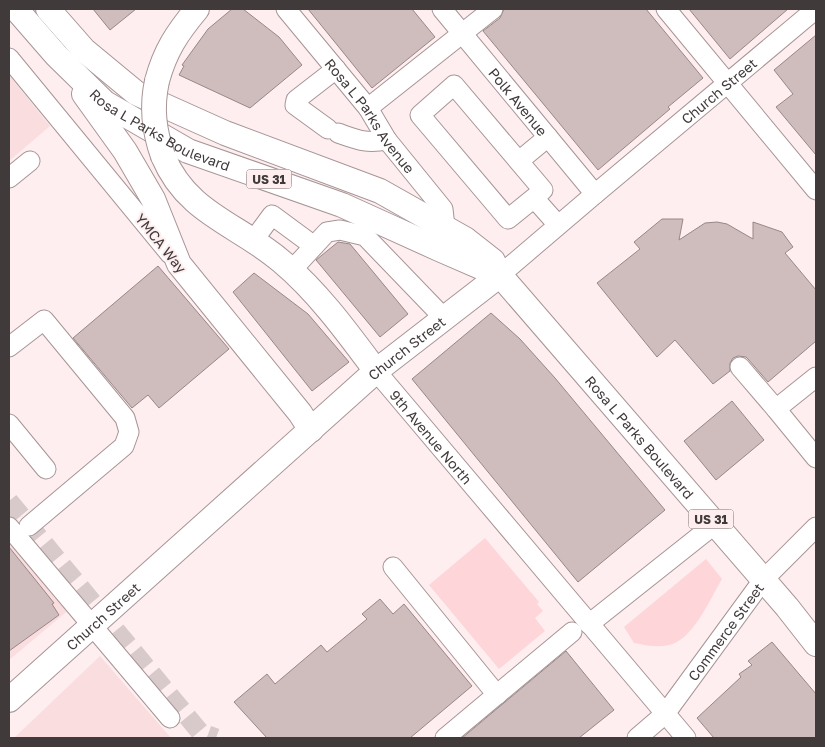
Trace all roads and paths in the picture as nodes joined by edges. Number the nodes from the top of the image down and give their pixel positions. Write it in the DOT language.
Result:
graph roads {
  1 [pos="16,9"];
  2 [pos="48,9"];
  3 [pos="197,9"];
  4 [pos="286,9"];
  5 [pos="442,9"];
  6 [pos="493,9"];
  7 [pos="666,9"];
  8 [pos="816,9"];
  9 [pos="462,33"];
  10 [pos="56,55"];
  11 [pos="9,58"];
  12 [pos="336,69"];
  13 [pos="728,83"];
  14 [pos="368,108"];
  15 [pos="548,137"];
  16 [pos="387,140"];
  17 [pos="30,160"];
  18 [pos="519,161"];
  19 [pos="9,178"];
  20 [pos="816,190"];
  21 [pos="595,194"];
  22 [pos="534,198"];
  23 [pos="558,225"];
  24 [pos="445,227"];
  25 [pos="253,241"];
  26 [pos="314,246"];
  27 [pos="179,264"];
  28 [pos="291,271"];
  29 [pos="500,275"];
  30 [pos="444,318"];
  31 [pos="9,347"];
  32 [pos="740,367"];
  33 [pos="376,371"];
  34 [pos="816,377"];
  35 [pos="776,409"];
  36 [pos="9,424"];
  37 [pos="311,430"];
  38 [pos="816,458"];
  39 [pos="46,469"];
  40 [pos="715,524"];
  41 [pos="29,526"];
  42 [pos="9,527"];
  43 [pos="816,527"];
  44 [pos="393,567"];
  45 [pos="763,580"];
  46 [pos="588,624"];
  47 [pos="93,626"];
  48 [pos="572,632"];
  49 [pos="816,644"];
  50 [pos="497,695"];
  51 [pos="9,700"];
  52 [pos="665,714"];
  53 [pos="170,718"];
  54 [pos="446,738"];
  55 [pos="637,738"];
  56 [pos="686,738"];
  1 -- 10 [label="main road, Rosa L Parks Boulevard / US 31"];
  2 -- 24 [label="main road, Rosa L Parks Boulevard / US 31"];
  3 -- 25 [label="main road, 9th Avenue North, bridge"];
  4 -- 12 [label="street, Rosa L Parks Avenue"];
  5 -- 9 [label="street, Polk Avenue"];
  6 -- 9 [label="street"];
  7 -- 13 [label="street"];
  8 -- 13 [label="street, Church Street"];
  9 -- 14 [label="street"];
  9 -- 15 [label="street, Polk Avenue"];
  10 -- 27 [label="main road"];
  10 -- 29 [label="main road, Rosa L Parks Boulevard / US 31"];
  11 -- 27 [label="street, YMCA Way"];
  12 -- 14 [label="street, Rosa L Parks Avenue"];
  12 -- 16 [label="street"];
  13 -- 20 [label="street"];
  13 -- 21 [label="street, Church Street"];
  14 -- 16 [label="street, Rosa L Parks Avenue"];
  15 -- 18 [label="street"];
  15 -- 21 [label="street, Polk Avenue"];
  16 -- 24 [label="street, Rosa L Parks Avenue"];
  17 -- 19 [label="street"];
  18 -- 22 [label="street"];
  18 -- 22 [label="street"];
  21 -- 23 [label="street, Church Street"];
  22 -- 23 [label="street"];
  23 -- 29 [label="street, Church Street"];
  24 -- 29 [label="main road, Rosa L Parks Boulevard / US 31"];
  25 -- 26 [label="street"];
  25 -- 28 [label="main road, 9th Avenue North"];
  26 -- 28 [label="street"];
  26 -- 30 [label="street"];
  27 -- 37 [label="main road, YMCA Way"];
  28 -- 33 [label="main road, 9th Avenue North"];
  29 -- 30 [label="main road, Church Street"];
  29 -- 40 [label="main road, Rosa L Parks Boulevard / US 31"];
  30 -- 33 [label="main road, Church Street"];
  31 -- 41 [label="street"];
  32 -- 35 [label="street"];
  33 -- 37 [label="main road, Church Street"];
  33 -- 46 [label="street, 9th Avenue North"];
  34 -- 35 [label="street"];
  35 -- 38 [label="street"];
  36 -- 39 [label="street"];
  37 -- 47 [label="main road, Church Street"];
  40 -- 45 [label="main road, Rosa L Parks Boulevard / US 31"];
  40 -- 46 [label="street"];
  42 -- 47 [label="street"];
  43 -- 45 [label="street, Commerce Street"];
  44 -- 50 [label="street"];
  45 -- 49 [label="main road, Rosa L Parks Boulevard / US 31"];
  45 -- 52 [label="street, Commerce Street"];
  46 -- 52 [label="street, 9th Avenue North"];
  47 -- 51 [label="main road, Church Street"];
  47 -- 53 [label="street"];
  48 -- 50 [label="street"];
  50 -- 54 [label="street"];
  52 -- 55 [label="street, Commerce Street"];
  52 -- 56 [label="street, 9th Avenue North"];
}
